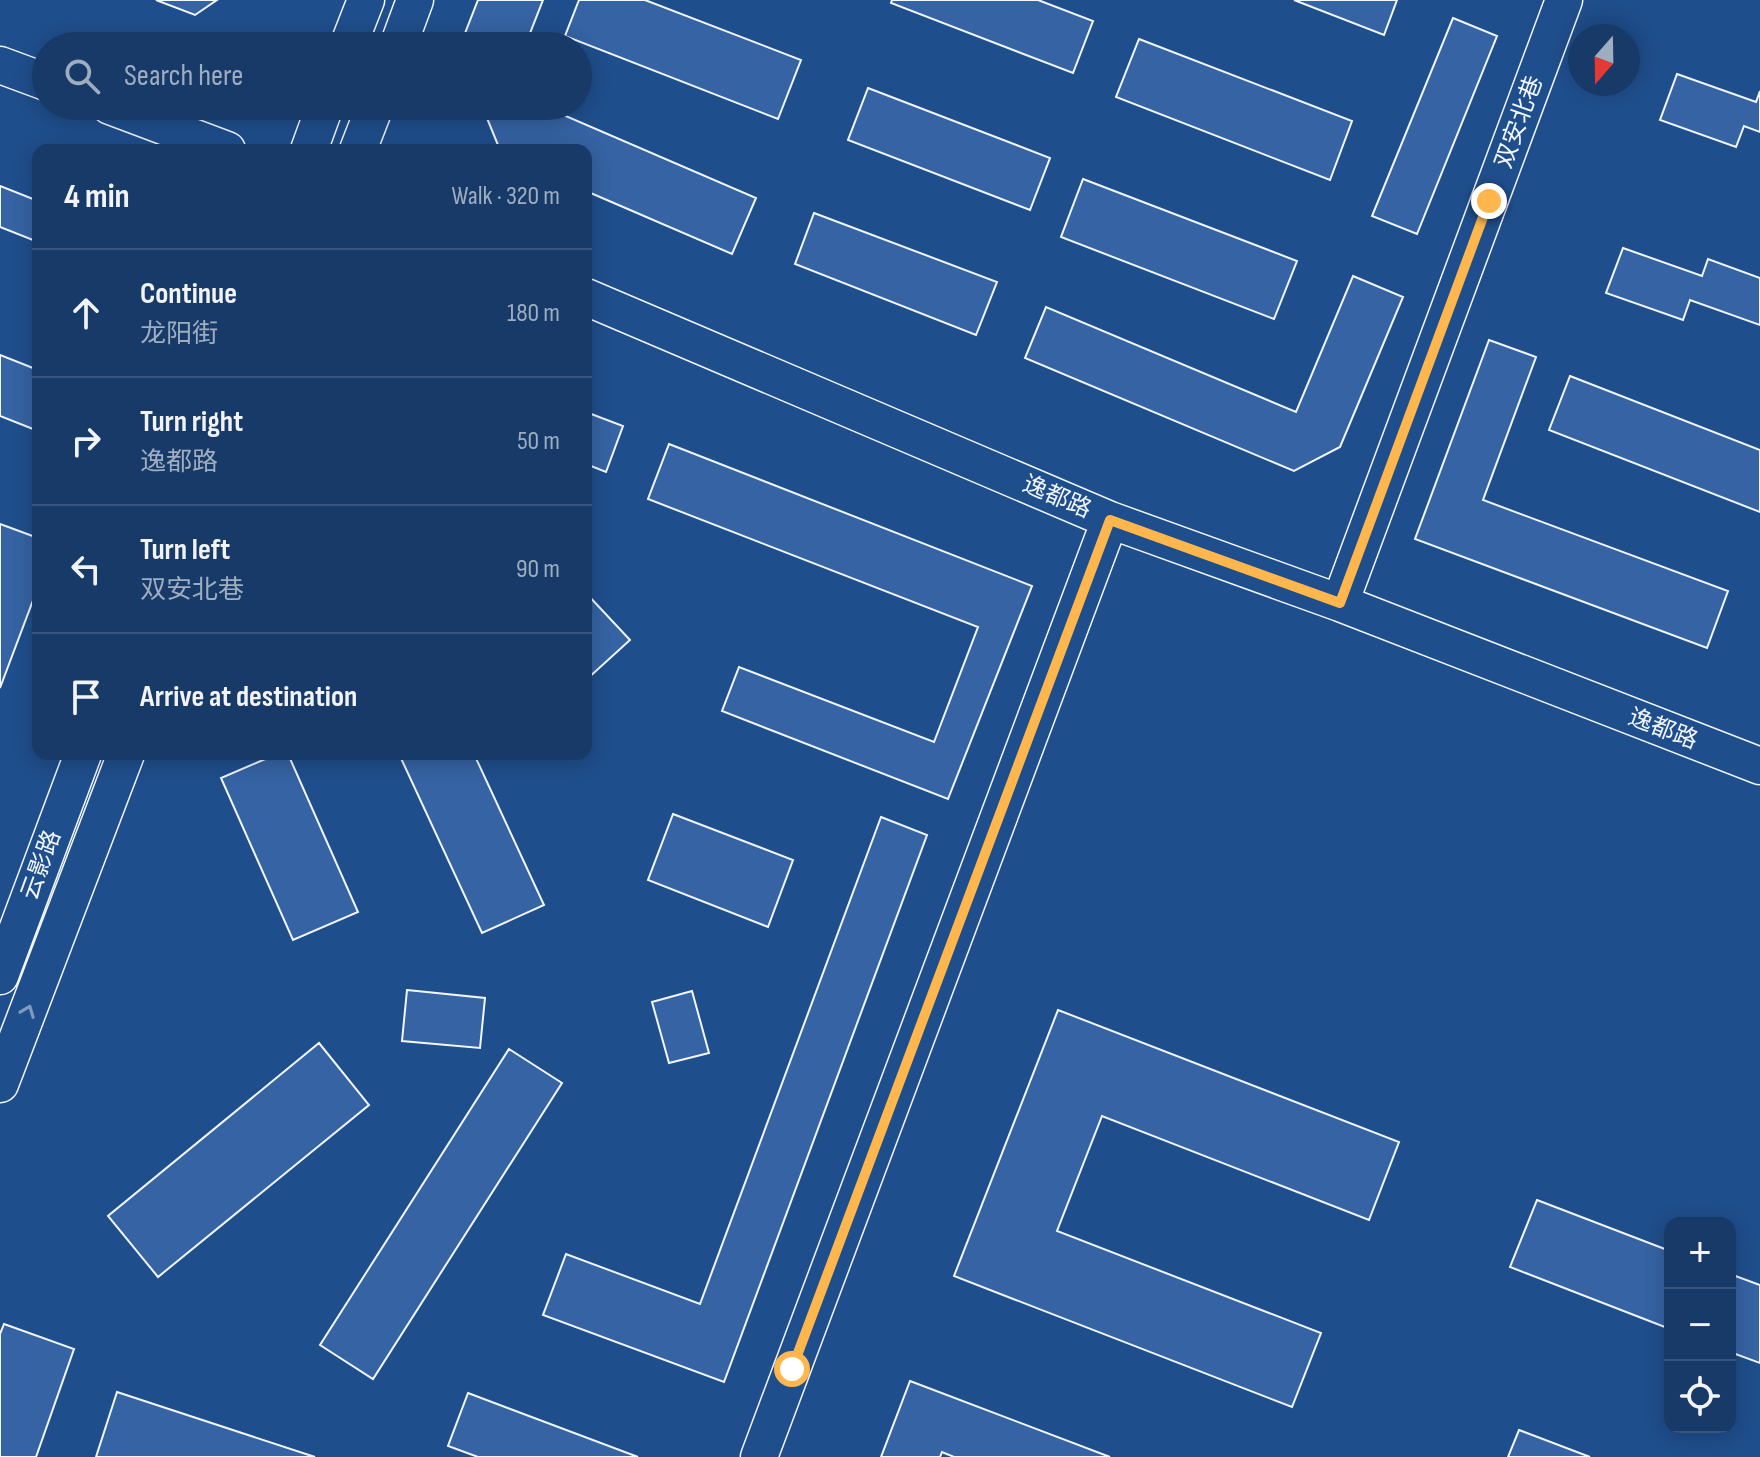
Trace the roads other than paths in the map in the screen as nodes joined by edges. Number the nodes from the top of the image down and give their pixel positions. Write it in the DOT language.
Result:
graph roads {
  1 [pos="366,0"];
  2 [pos="415,0"];
  3 [pos="1564,0"];
  4 [pos="353,32"];
  5 [pos="403,32"];
  6 [pos="0,65"];
  7 [pos="32,77"];
  8 [pos="147,120"];
  9 [pos="320,120"];
  10 [pos="370,120"];
  11 [pos="211,144"];
  12 [pos="311,144"];
  13 [pos="360,144"];
  14 [pos="592,300"];
  15 [pos="1110,520"];
  16 [pos="1340,603"];
  17 [pos="81,760"];
  18 [pos="124,760"];
  19 [pos="1760,766"];
  20 [pos="0,976"];
  21 [pos="0,1084"];
  22 [pos="759,1457"];
  1 -- 4 [label="street"];
  2 -- 5 [label="street"];
  3 -- 16 [label="street, 双安北巷"];
  6 -- 7 [label="street"];
  8 -- 11 [label="street"];
  9 -- 12 [label="street"];
  10 -- 13 [label="street"];
  14 -- 15 [label="street, 逸都路"];
  15 -- 16 [label="street, 逸都路"];
  15 -- 22 [label="street"];
  16 -- 19 [label="street, 逸都路"];
  17 -- 20 [label="street, 云影路"];
  21 -- 18 [label="street, one-way"];
}
